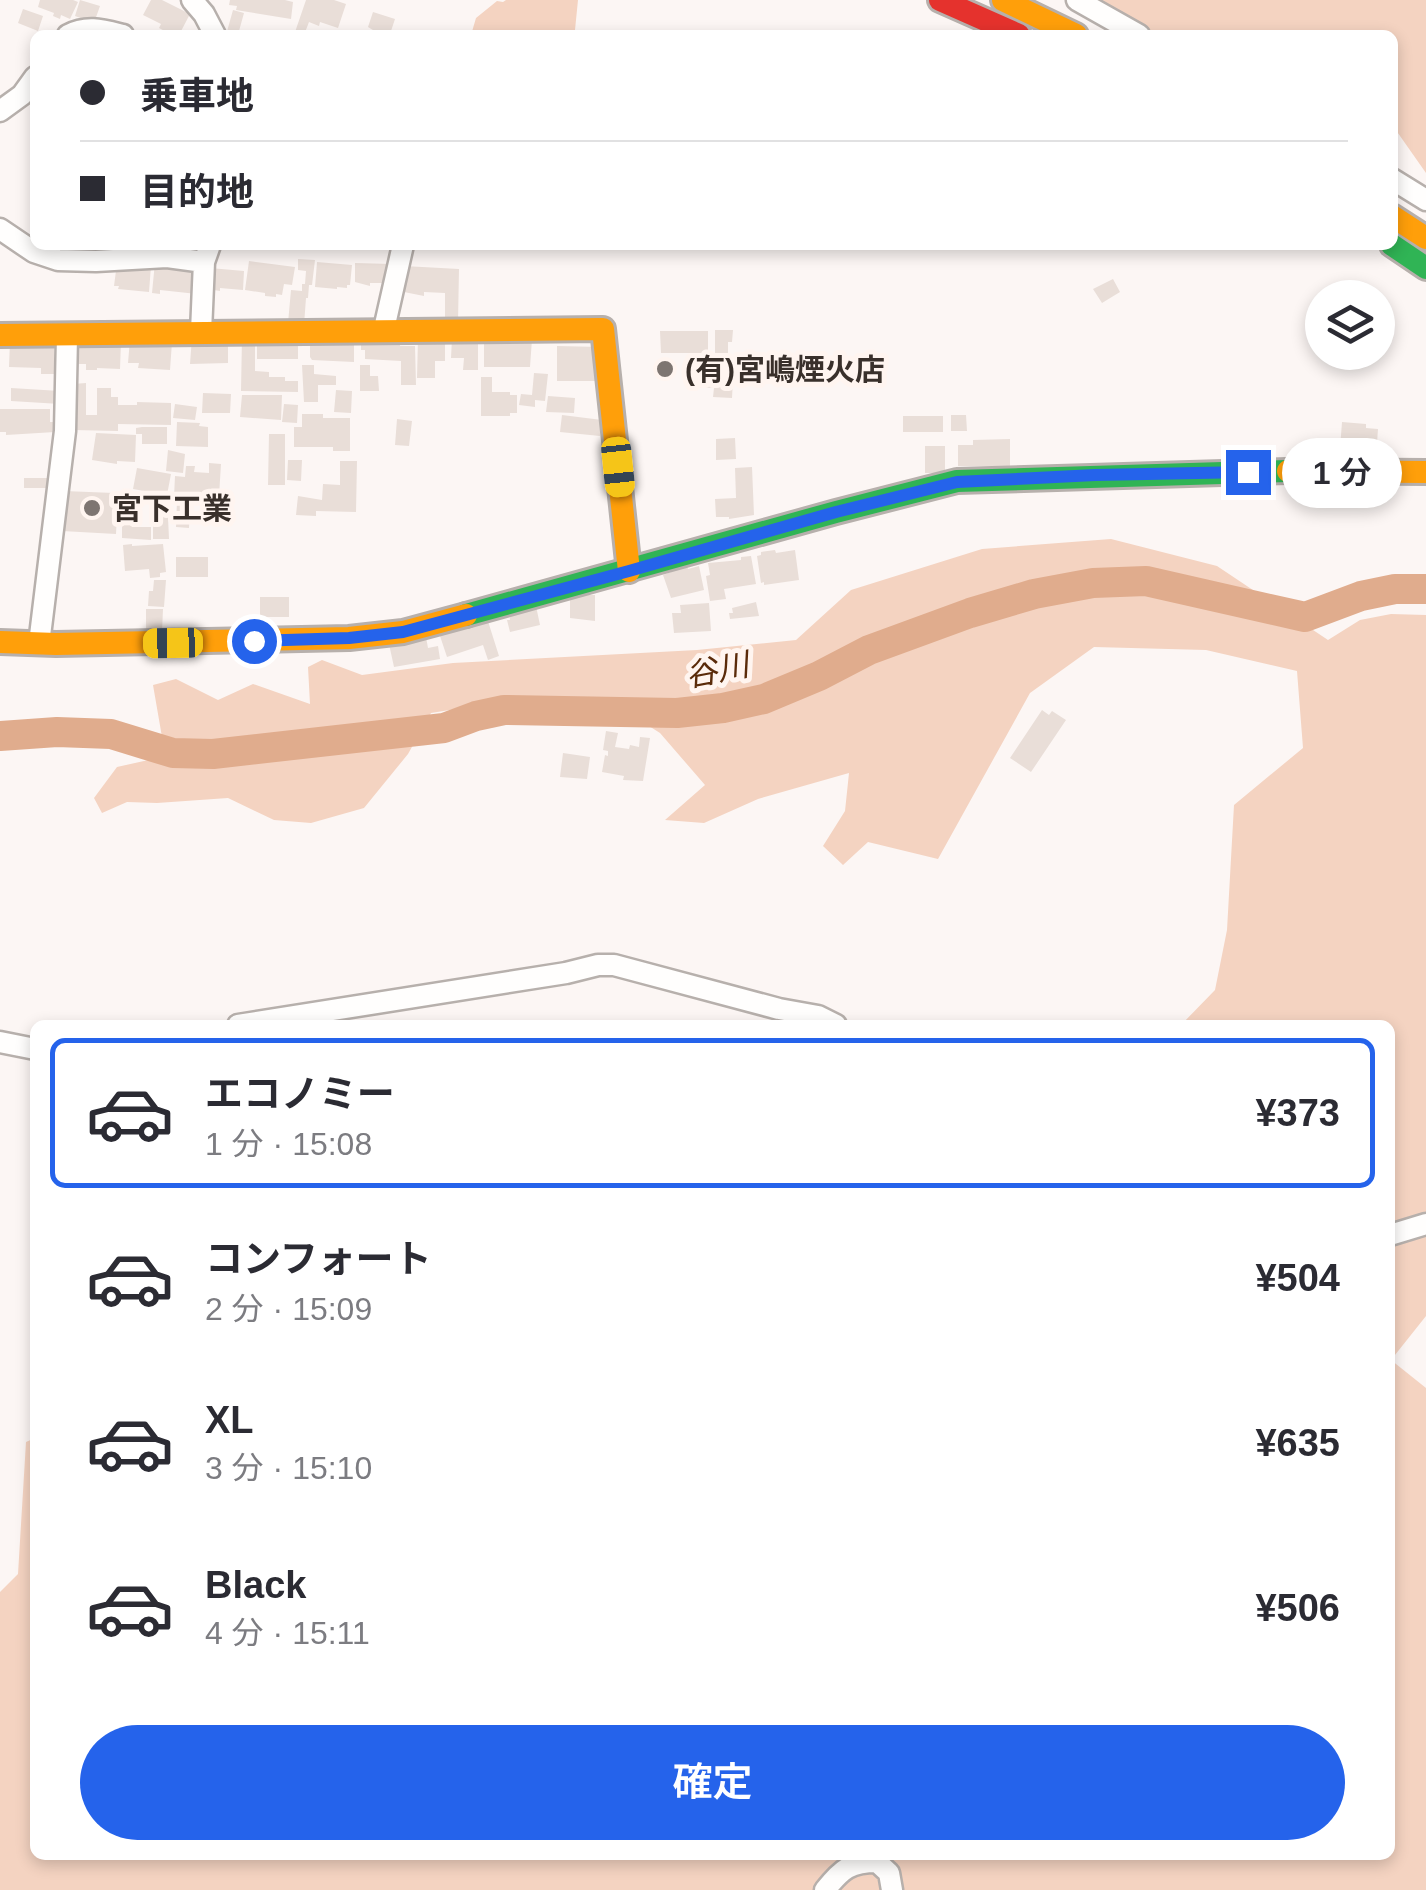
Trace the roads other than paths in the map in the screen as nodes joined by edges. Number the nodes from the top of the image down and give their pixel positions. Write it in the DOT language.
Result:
graph roads {
  1 [pos="192,0"];
  2 [pos="940,0"];
  3 [pos="1003,0"];
  4 [pos="1077,0"];
  5 [pos="213,30"];
  6 [pos="1008,30"];
  7 [pos="1066,30"];
  8 [pos="1129,30"];
  9 [pos="30,85"];
  10 [pos="0,112"];
  11 [pos="1398,183"];
  12 [pos="1426,200"];
  13 [pos="1398,220"];
  14 [pos="0,229"];
  15 [pos="1426,238"];
  16 [pos="30,249"];
  17 [pos="1398,249"];
  18 [pos="31,250"];
  19 [pos="402,250"];
  20 [pos="207,254"];
  21 [pos="1426,268"];
  22 [pos="384,329"];
  23 [pos="201,332"];
  24 [pos="0,335"];
  25 [pos="67,336"];
  26 [pos="1426,472"];
  27 [pos="629,571"];
  28 [pos="0,642"];
  29 [pos="39,644"];
  30 [pos="270,1020"];
  31 [pos="826,1020"];
  32 [pos="0,1042"];
  33 [pos="30,1048"];
  34 [pos="1426,1224"];
  35 [pos="1395,1233"];
  36 [pos="825,1890"];
  37 [pos="892,1890"];
  1 -- 5 [label="street"];
  2 -- 6 [label="main road"];
  3 -- 7 [label="main road"];
  4 -- 8 [label="street"];
  9 -- 10 [label="street"];
  11 -- 12 [label="street"];
  13 -- 15 [label="main road"];
  14 -- 16 [label="street"];
  17 -- 21 [label="main road"];
  18 -- 20 [label="street"];
  19 -- 22 [label="street"];
  20 -- 23 [label="street"];
  22 -- 23 [label="main road"];
  22 -- 27 [label="main road"];
  23 -- 25 [label="main road"];
  24 -- 25 [label="main road"];
  25 -- 29 [label="street"];
  26 -- 27 [label="main road"];
  27 -- 29 [label="main road"];
  28 -- 29 [label="main road"];
  30 -- 31 [label="street"];
  32 -- 33 [label="street"];
  34 -- 35 [label="street"];
  36 -- 37 [label="street"];
}
